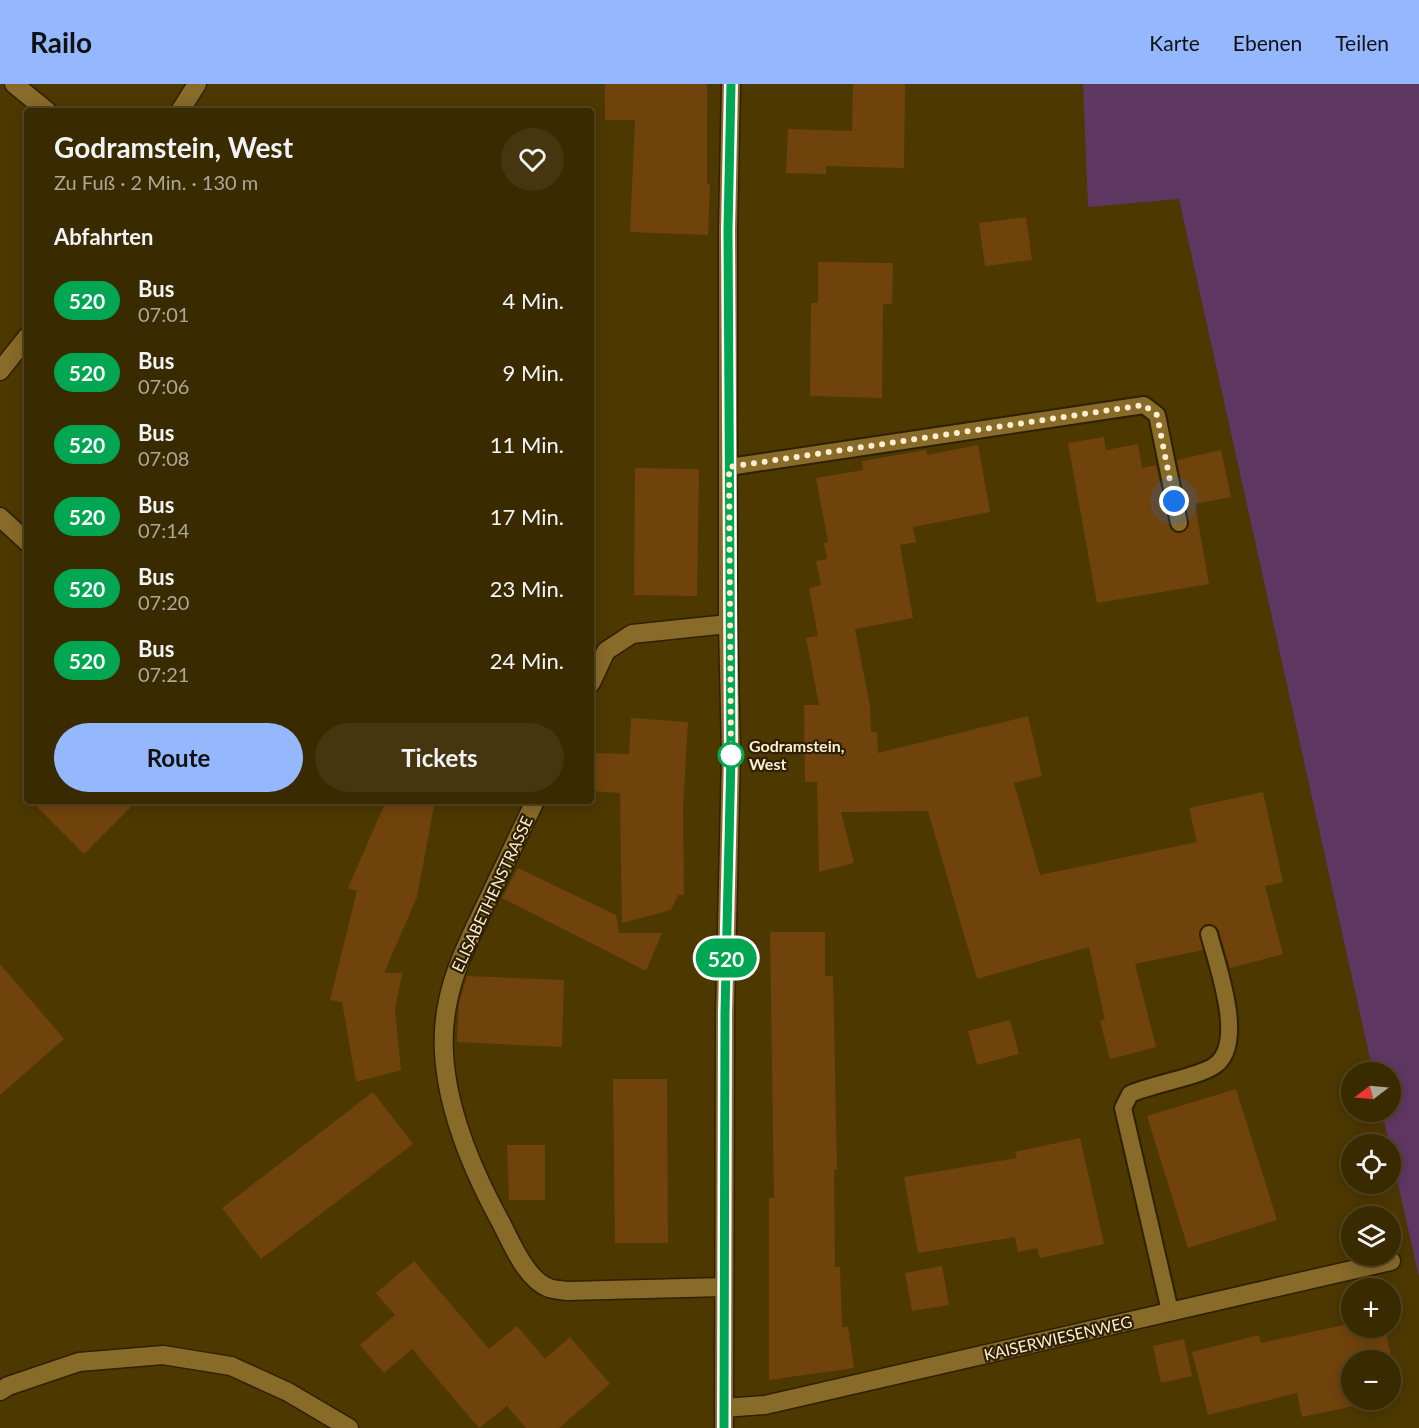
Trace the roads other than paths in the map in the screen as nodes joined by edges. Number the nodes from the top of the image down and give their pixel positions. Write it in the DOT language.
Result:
graph roads {
  1 [pos="14,84"];
  2 [pos="197,84"];
  3 [pos="731,84"];
  4 [pos="43,108"];
  5 [pos="182,108"];
  6 [pos="24,341"];
  7 [pos="0,371"];
  8 [pos="729,467"];
  9 [pos="0,517"];
  10 [pos="1179,523"];
  11 [pos="24,539"];
  12 [pos="728,624"];
  13 [pos="594,677"];
  14 [pos="534,804"];
  15 [pos="1209,934"];
  16 [pos="1369,1266"];
  17 [pos="724,1287"];
  18 [pos="1170,1311"];
  19 [pos="0,1391"];
  20 [pos="724,1408"];
  21 [pos="348,1428"];
  22 [pos="724,1428"];
  1 -- 4 [label="street"];
  2 -- 5 [label="street"];
  3 -- 8 [label="street"];
  6 -- 7 [label="street"];
  8 -- 10 [label="lane"];
  8 -- 12 [label="street"];
  9 -- 11 [label="street"];
  12 -- 13 [label="street"];
  12 -- 17 [label="street"];
  14 -- 17 [label="street, ELISABETHENSTRASSE"];
  15 -- 18 [label="lane"];
  16 -- 18 [label="street, KAISERWIESENWEG"];
  17 -- 20 [label="street"];
  18 -- 20 [label="street, KAISERWIESENWEG"];
  19 -- 21 [label="street"];
  20 -- 22 [label="street"];
}
